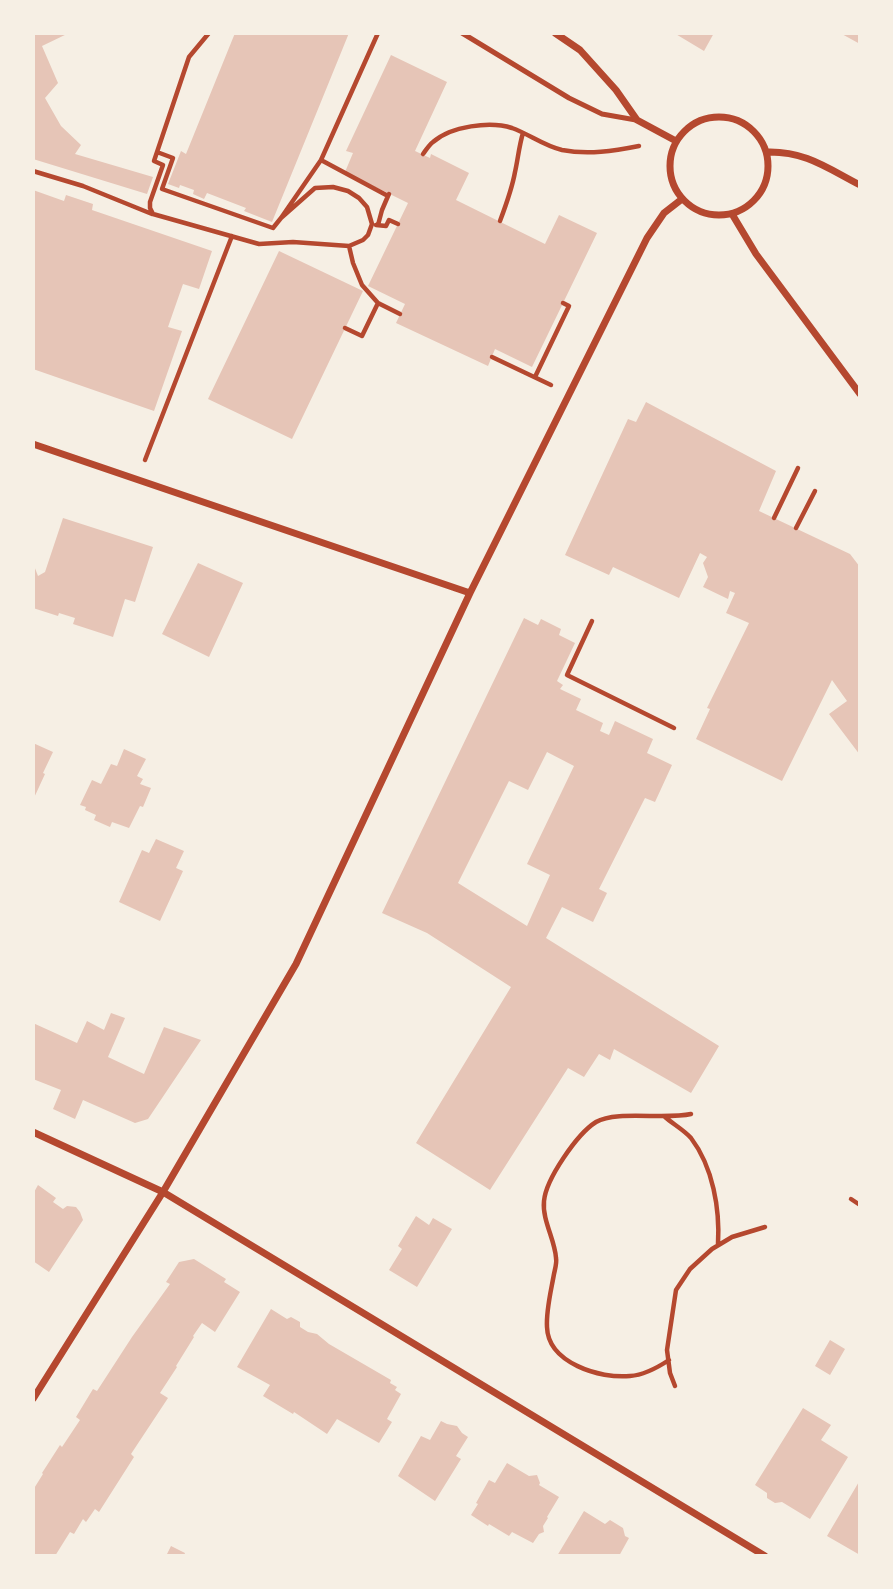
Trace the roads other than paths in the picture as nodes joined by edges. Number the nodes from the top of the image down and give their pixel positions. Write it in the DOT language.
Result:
graph roads {
  1 [pos="462,33"];
  2 [pos="555,33"];
  3 [pos="637,120"];
  4 [pos="676,141"];
  5 [pos="766,152"];
  6 [pos="860,185"];
  7 [pos="682,199"];
  8 [pos="732,214"];
  9 [pos="860,394"];
  10 [pos="33,444"];
  11 [pos="470,593"];
  12 [pos="33,1132"];
  13 [pos="163,1192"];
  14 [pos="33,1399"];
  15 [pos="765,1556"];
  1 -- 3 [label="lane"];
  2 -- 3 [label="street"];
  3 -- 4 [label="street"];
  4 -- 5 [label="street"];
  4 -- 7 [label="street"];
  5 -- 6 [label="street"];
  5 -- 8 [label="street"];
  7 -- 8 [label="street"];
  7 -- 11 [label="street"];
  8 -- 9 [label="street"];
  10 -- 11 [label="street"];
  11 -- 13 [label="street"];
  12 -- 13 [label="street"];
  13 -- 14 [label="street"];
  13 -- 15 [label="street"];
}
